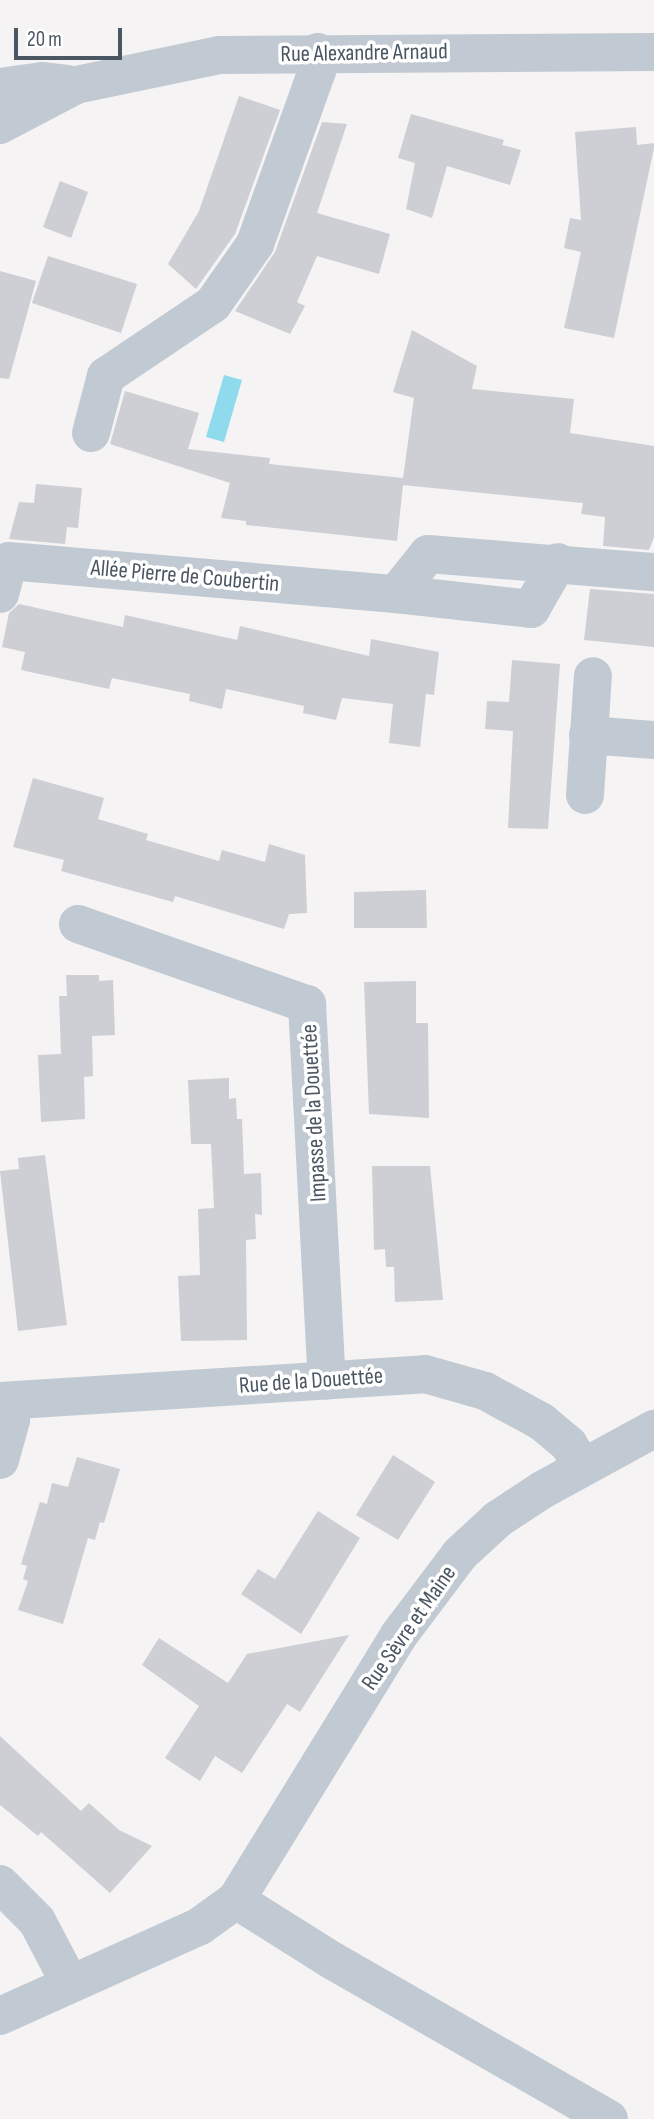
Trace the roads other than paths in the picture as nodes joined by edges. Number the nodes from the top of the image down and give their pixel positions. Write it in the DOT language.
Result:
graph roads {
  1 [pos="318,52"];
  2 [pos="654,52"];
  3 [pos="76,85"];
  4 [pos="0,87"];
  5 [pos="0,125"];
  6 [pos="91,433"];
  7 [pos="654,572"];
  8 [pos="0,594"];
  9 [pos="593,676"];
  10 [pos="588,736"];
  11 [pos="654,740"];
  12 [pos="585,795"];
  13 [pos="78,924"];
  14 [pos="327,1380"];
  15 [pos="5,1401"];
  16 [pos="654,1429"];
  17 [pos="0,1460"];
  18 [pos="581,1465"];
  19 [pos="0,1884"];
  20 [pos="236,1900"];
  21 [pos="69,1982"];
  22 [pos="0,2016"];
  23 [pos="609,2119"];
  1 -- 2 [label="street, Rue Alexandre Arnaud"];
  1 -- 3 [label="street, Rue Alexandre Arnaud"];
  1 -- 6 [label="street"];
  3 -- 4 [label="street, Rue Alexandre Arnaud"];
  3 -- 5 [label="street, Rue Alexandre Arnaud"];
  7 -- 8 [label="street, Allée Pierre de Coubertin"];
  9 -- 10 [label="street"];
  10 -- 11 [label="street"];
  10 -- 12 [label="street"];
  13 -- 14 [label="street, Impasse de la Douettée"];
  14 -- 15 [label="street, Rue de la Douettée"];
  14 -- 18 [label="street, Rue de la Douettée"];
  15 -- 17 [label="street, Rue de la Douettée"];
  16 -- 18 [label="street, Rue Sèvre et Maine"];
  18 -- 20 [label="street, Rue Sèvre et Maine"];
  19 -- 21 [label="street"];
  20 -- 21 [label="street, Rue Sèvre et Maine"];
  20 -- 23 [label="street"];
  21 -- 22 [label="street, Rue Sèvre et Maine"];
}
